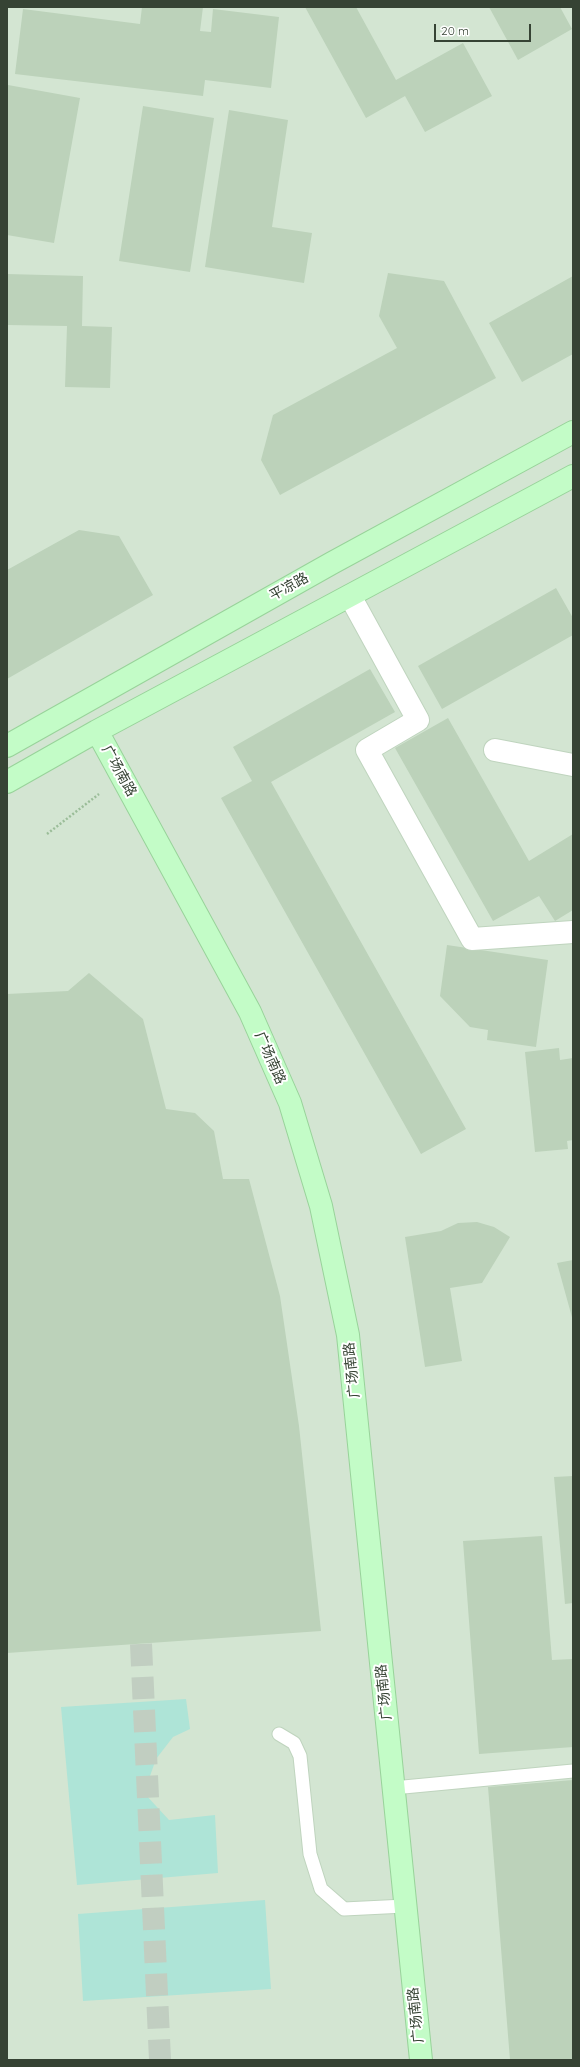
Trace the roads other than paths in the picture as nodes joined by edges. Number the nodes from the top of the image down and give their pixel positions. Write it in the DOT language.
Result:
graph roads {
  1 [pos="573,432"];
  2 [pos="573,476"];
  3 [pos="350,596"];
  4 [pos="97,731"];
  5 [pos="7,746"];
  6 [pos="495,750"];
  7 [pos="573,765"];
  8 [pos="7,782"];
  9 [pos="573,932"];
  10 [pos="279,1734"];
  11 [pos="573,1771"];
  12 [pos="393,1788"];
  13 [pos="405,1906"];
  14 [pos="421,2060"];
  1 -- 5 [label="street, 平凉路"];
  2 -- 3 [label="street"];
  3 -- 4 [label="street"];
  3 -- 9 [label="street"];
  4 -- 8 [label="street"];
  4 -- 12 [label="street, 广场南路"];
  6 -- 7 [label="street"];
  10 -- 13 [label="lane"];
  11 -- 12 [label="lane"];
  12 -- 13 [label="street, 广场南路"];
  13 -- 14 [label="street, 广场南路"];
}
